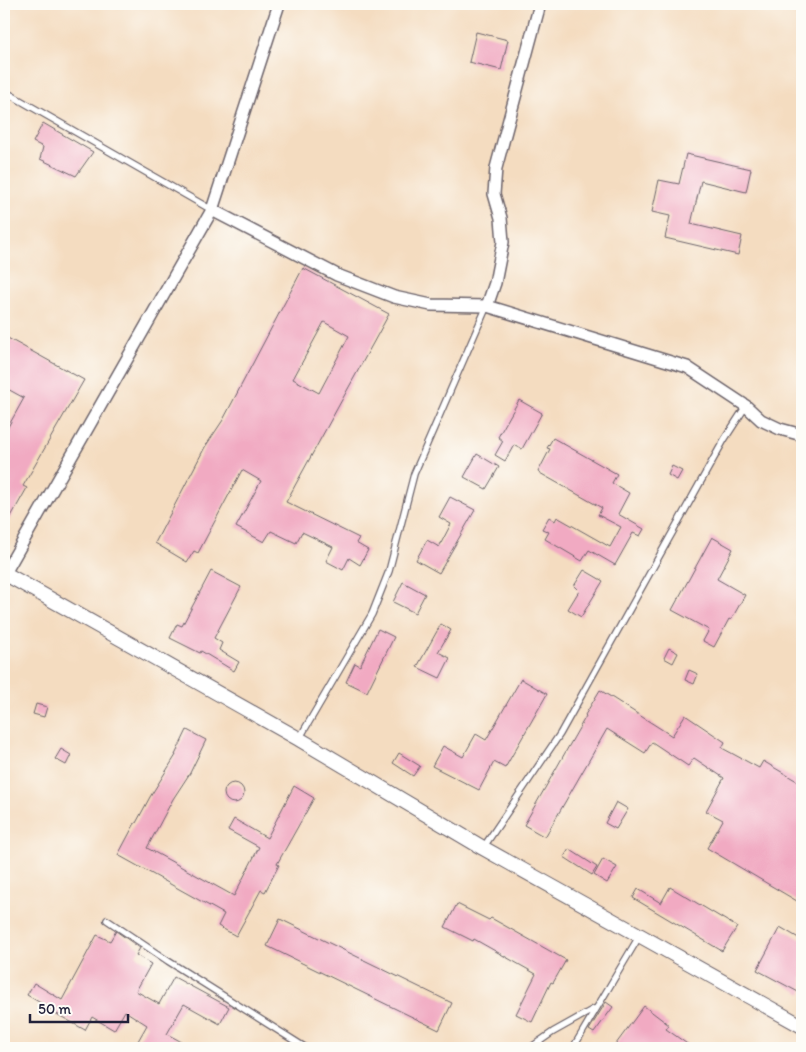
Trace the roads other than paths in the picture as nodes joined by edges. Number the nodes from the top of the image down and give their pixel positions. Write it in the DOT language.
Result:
graph roads {
  1 [pos="6,4"];
  2 [pos="279,4"];
  3 [pos="540,4"];
  4 [pos="4,9"];
  5 [pos="4,91"];
  6 [pos="212,210"];
  7 [pos="487,306"];
  8 [pos="746,406"];
  9 [pos="802,435"];
  10 [pos="4,574"];
  11 [pos="299,739"];
  12 [pos="483,848"];
  13 [pos="107,920"];
  14 [pos="640,935"];
  15 [pos="596,1008"];
  16 [pos="802,1026"];
  17 [pos="306,1048"];
  18 [pos="530,1048"];
  19 [pos="573,1048"];
  1 -- 4 [label="lane"];
  2 -- 6 [label="street"];
  3 -- 7 [label="street"];
  5 -- 6 [label="lane"];
  6 -- 7 [label="street"];
  6 -- 10 [label="street"];
  7 -- 8 [label="street"];
  7 -- 11 [label="lane"];
  8 -- 9 [label="street"];
  8 -- 12 [label="lane"];
  10 -- 11 [label="street"];
  11 -- 12 [label="street"];
  12 -- 14 [label="street"];
  13 -- 17 [label="lane"];
  14 -- 15 [label="lane"];
  14 -- 16 [label="street"];
  15 -- 18 [label="lane"];
  15 -- 19 [label="lane"];
}
